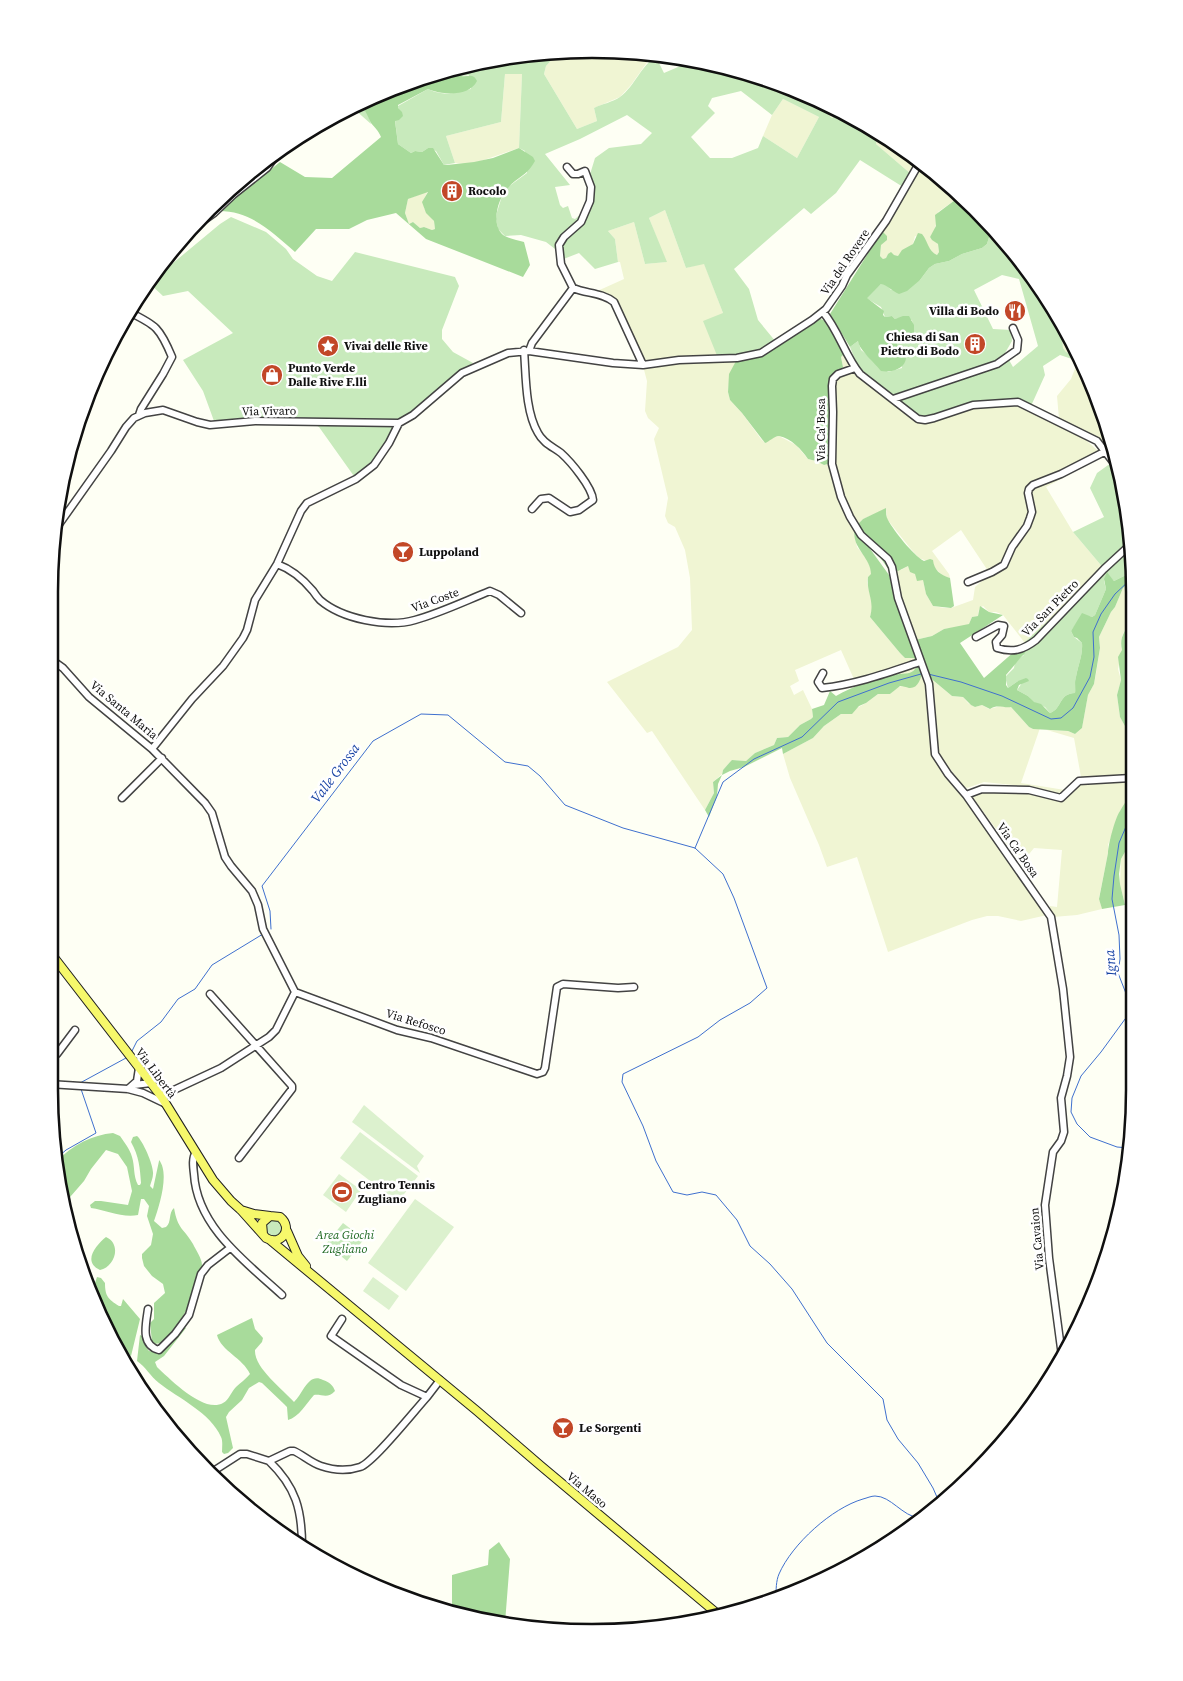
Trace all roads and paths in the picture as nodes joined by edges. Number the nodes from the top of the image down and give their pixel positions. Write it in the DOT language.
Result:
graph roads {
  1 [pos="567,166"];
  2 [pos="268,167"];
  3 [pos="917,168"];
  4 [pos="238,191"];
  5 [pos="573,288"];
  6 [pos="823,312"];
  7 [pos="135,315"];
  8 [pos="1013,328"];
  9 [pos="526,350"];
  10 [pos="644,365"];
  11 [pos="855,368"];
  12 [pos="893,399"];
  13 [pos="140,415"];
  14 [pos="398,423"];
  15 [pos="1104,452"];
  16 [pos="1108,456"];
  17 [pos="532,510"];
  18 [pos="62,520"];
  19 [pos="1123,551"];
  20 [pos="277,564"];
  21 [pos="968,582"];
  22 [pos="521,613"];
  23 [pos="976,637"];
  24 [pos="920,662"];
  25 [pos="58,664"];
  26 [pos="822,673"];
  27 [pos="152,748"];
  28 [pos="162,758"];
  29 [pos="1126,778"];
  30 [pos="966,795"];
  31 [pos="122,798"];
  32 [pos="1051,917"];
  33 [pos="58,963"];
  34 [pos="634,986"];
  35 [pos="295,992"];
  36 [pos="210,994"];
  37 [pos="75,1030"];
  38 [pos="256,1046"];
  39 [pos="58,1053"];
  40 [pos="140,1068"];
  41 [pos="151,1083"];
  42 [pos="58,1085"];
  43 [pos="131,1087"];
  44 [pos="143,1093"];
  45 [pos="161,1096"];
  46 [pos="166,1104"];
  47 [pos="196,1152"];
  48 [pos="239,1158"];
  49 [pos="242,1210"];
  50 [pos="270,1216"];
  51 [pos="286,1231"];
  52 [pos="263,1234"];
  53 [pos="270,1240"];
  54 [pos="230,1248"];
  55 [pos="316,1277"];
  56 [pos="282,1295"];
  57 [pos="148,1309"];
  58 [pos="342,1319"];
  59 [pos="1060,1344"];
  60 [pos="440,1380"];
  61 [pos="427,1397"];
  62 [pos="269,1460"];
  63 [pos="216,1469"];
  64 [pos="302,1538"];
  65 [pos="712,1609"];
  1 -- 5 [label="street"];
  2 -- 4 [label="street"];
  3 -- 6 [label="street, Via del Rovere"];
  5 -- 9 [label="street"];
  5 -- 10 [label="street"];
  6 -- 10 [label="street, Via del Rovere"];
  6 -- 11 [label="street"];
  7 -- 13 [label="street"];
  8 -- 12 [label="street"];
  9 -- 10 [label="street"];
  9 -- 14 [label="street"];
  9 -- 17 [label="street"];
  11 -- 12 [label="street"];
  11 -- 24 [label="street, Via Ca' Bosa"];
  12 -- 15 [label="street"];
  13 -- 14 [label="street, Via Vivaro"];
  13 -- 18 [label="street"];
  14 -- 20 [label="street"];
  15 -- 16 [label="street"];
  15 -- 21 [label="street"];
  19 -- 23 [label="street, Via San Pietro"];
  20 -- 22 [label="street, Via Coste"];
  20 -- 27 [label="street"];
  24 -- 26 [label="street"];
  24 -- 30 [label="street, Via Ca' Bosa"];
  25 -- 27 [label="street, Via Santa Maria"];
  27 -- 28 [label="street, Via Santa Maria"];
  28 -- 31 [label="street"];
  28 -- 35 [label="street, Via Santa Maria"];
  29 -- 30 [label="street"];
  30 -- 32 [label="street, Via Ca' Bosa"];
  32 -- 59 [label="street, Via Cavaion"];
  33 -- 40 [label="main road, Via Libertà"];
  34 -- 35 [label="street, Via Refosco"];
  35 -- 38 [label="street"];
  36 -- 38 [label="street"];
  37 -- 39 [label="street"];
  38 -- 45 [label="street"];
  38 -- 48 [label="street"];
  40 -- 41 [label="main road, Via Libertà"];
  40 -- 43 [label="street"];
  41 -- 43 [label="street"];
  41 -- 44 [label="street"];
  41 -- 45 [label="main road, Via Libertà"];
  42 -- 43 [label="street"];
  43 -- 44 [label="street"];
  44 -- 46 [label="street"];
  45 -- 46 [label="main road, Via Libertà"];
  46 -- 47 [label="main road, Via Libertà"];
  47 -- 49 [label="main road, Via Libertà"];
  47 -- 54 [label="street"];
  49 -- 50 [label="main road"];
  49 -- 52 [label="main road, Via Libertà"];
  50 -- 51 [label="main road"];
  50 -- 52 [label="main road"];
  51 -- 53 [label="main road"];
  51 -- 55 [label="main road"];
  52 -- 53 [label="main road"];
  53 -- 55 [label="main road"];
  54 -- 56 [label="street"];
  54 -- 57 [label="street"];
  55 -- 60 [label="main road, Via Maso"];
  58 -- 61 [label="street"];
  60 -- 61 [label="street"];
  60 -- 65 [label="main road, Via Maso"];
  61 -- 62 [label="street"];
  62 -- 63 [label="street"];
  62 -- 64 [label="street"];
}
